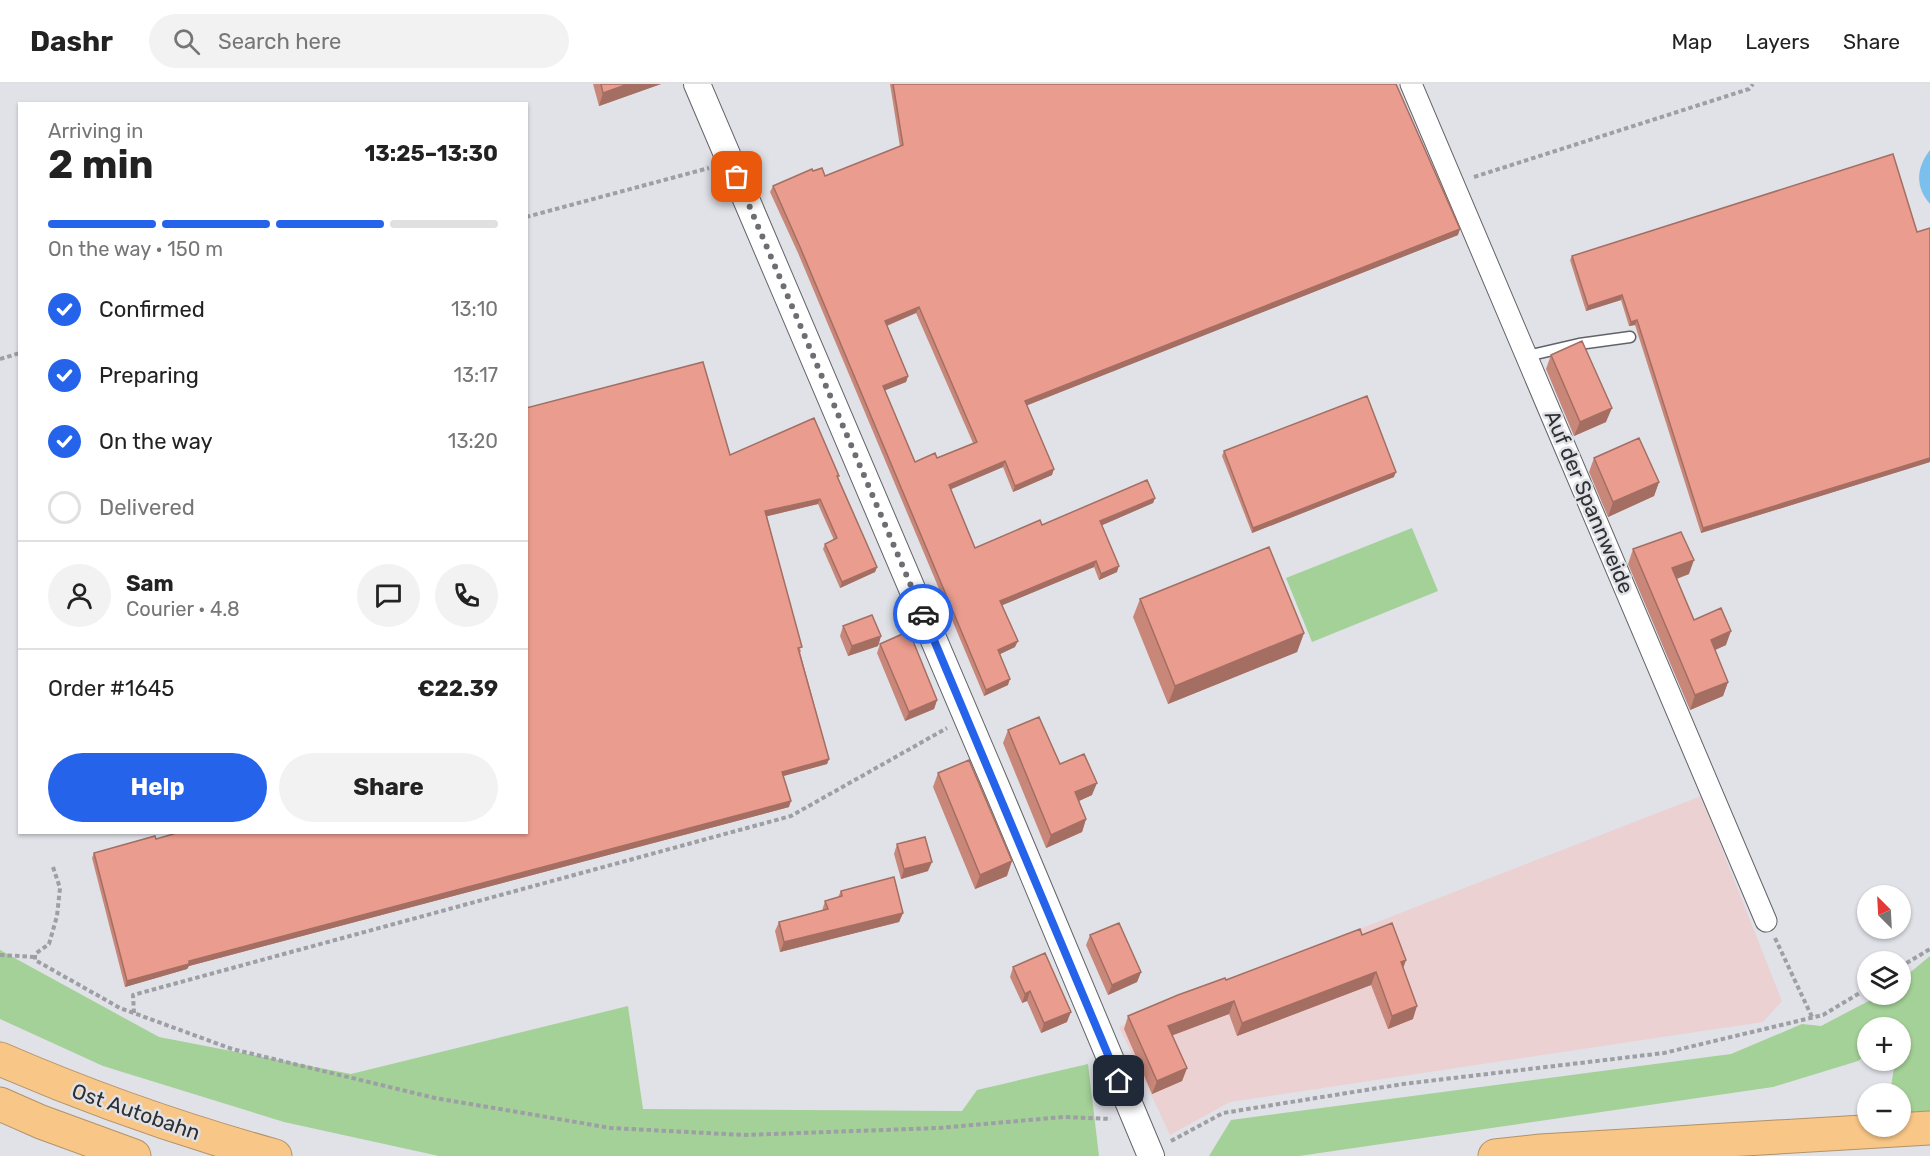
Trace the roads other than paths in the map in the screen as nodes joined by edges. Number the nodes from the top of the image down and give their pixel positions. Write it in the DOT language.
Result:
graph roads {
  1 [pos="697,84"];
  2 [pos="1411,84"];
  3 [pos="1630,337"];
  4 [pos="1527,356"];
  5 [pos="1766,921"];
  6 [pos="0,1059"];
  7 [pos="0,1104"];
  8 [pos="1930,1128"];
  9 [pos="1150,1155"];
  10 [pos="135,1156"];
  11 [pos="275,1156"];
  12 [pos="1496,1156"];
  1 -- 9 [label="street"];
  2 -- 4 [label="street, Auf der Spannweide"];
  3 -- 4 [label="lane"];
  4 -- 5 [label="street, Auf der Spannweide"];
  6 -- 11 [label="highway, Ost Autobahn"];
  7 -- 10 [label="highway, Ost Autobahn"];
  8 -- 12 [label="highway"];
}
